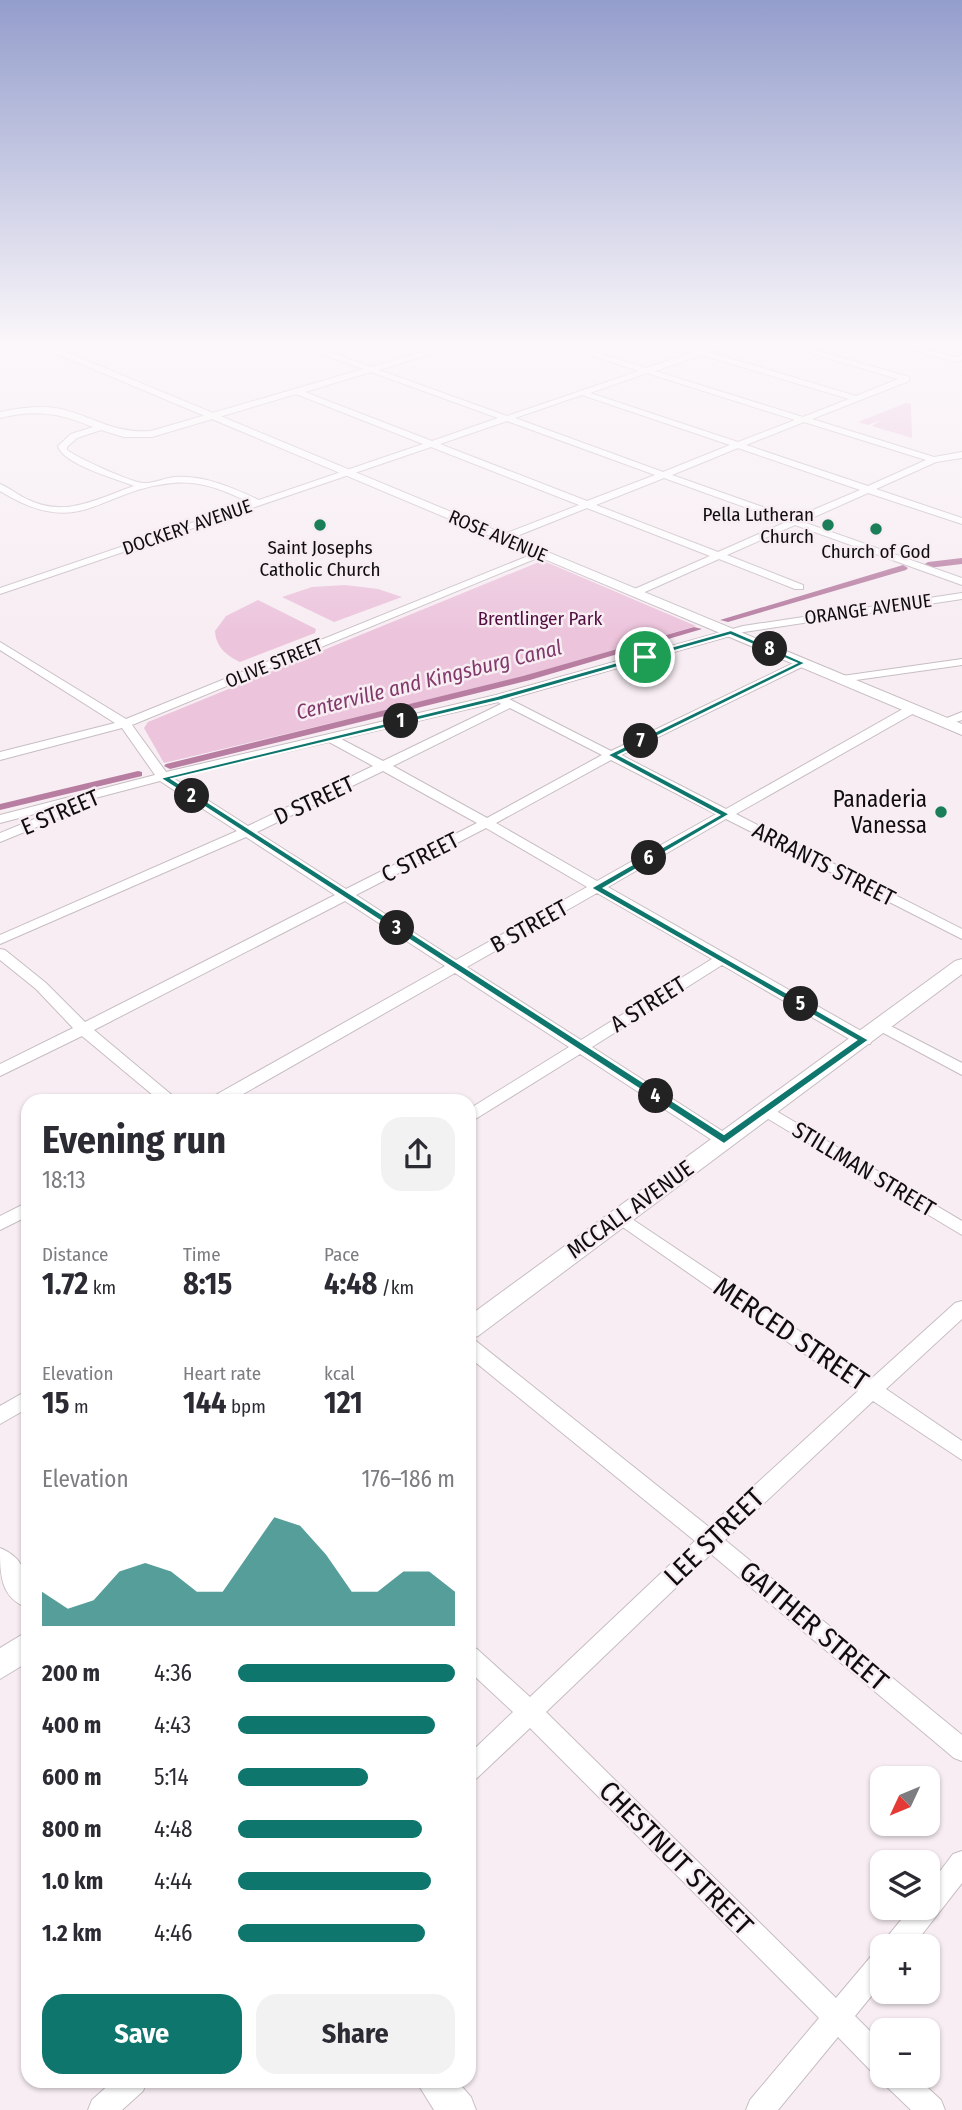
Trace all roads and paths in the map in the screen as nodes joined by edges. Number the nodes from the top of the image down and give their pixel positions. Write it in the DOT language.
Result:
graph roads {
  1 [pos="68,440"];
  2 [pos="270,440"];
  3 [pos="424,440"];
  4 [pos="443,440"];
  5 [pos="573,440"];
  6 [pos="723,440"];
  7 [pos="753,440"];
  8 [pos="872,440"];
  9 [pos="433,444"];
  10 [pos="739,446"];
  11 [pos="962,455"];
  12 [pos="934,460"];
  13 [pos="349,473"];
  14 [pos="666,474"];
  15 [pos="0,486"];
  16 [pos="145,487"];
  17 [pos="868,489"];
  18 [pos="259,503"];
  19 [pos="587,505"];
  20 [pos="795,521"];
  21 [pos="962,522"];
  22 [pos="503,538"];
  23 [pos="542,554"];
  24 [pos="717,555"];
  25 [pos="962,582"];
  26 [pos="799,587"];
  27 [pos="0,591"];
  28 [pos="634,593"];
  29 [pos="962,596"];
  30 [pos="731,633"];
  31 [pos="0,645"];
  32 [pos="962,662"];
  33 [pos="802,663"];
  34 [pos="842,679"];
  35 [pos="504,701"];
  36 [pos="912,709"];
  37 [pos="962,716"];
  38 [pos="943,722"];
  39 [pos="125,724"];
  40 [pos="962,730"];
  41 [pos="331,738"];
  42 [pos="612,755"];
  43 [pos="0,756"];
  44 [pos="383,768"];
  45 [pos="164,778"];
  46 [pos="119,787"];
  47 [pos="726,814"];
  48 [pos="0,819"];
  49 [pos="485,824"];
  50 [pos="247,832"];
  51 [pos="0,838"];
  52 [pos="596,888"];
  53 [pos="346,895"];
  54 [pos="962,935"];
  55 [pos="0,940"];
  56 [pos="0,953"];
  57 [pos="721,959"];
  58 [pos="962,965"];
  59 [pos="456,967"];
  60 [pos="83,1029"];
  61 [pos="872,1033"];
  62 [pos="581,1047"];
  63 [pos="962,1070"];
  64 [pos="0,1071"];
  65 [pos="163,1094"];
  66 [pos="230,1094"];
  67 [pos="766,1110"];
  68 [pos="476,1113"];
  69 [pos="724,1140"];
  70 [pos="21,1212"];
  71 [pos="620,1217"];
  72 [pos="0,1224"];
  73 [pos="962,1229"];
  74 [pos="962,1308"];
  75 [pos="476,1324"];
  76 [pos="476,1352"];
  77 [pos="872,1389"];
  78 [pos="21,1402"];
  79 [pos="0,1416"];
  80 [pos="962,1452"];
  81 [pos="711,1541"];
  82 [pos="0,1561"];
  83 [pos="21,1586"];
  84 [pos="21,1649"];
  85 [pos="476,1662"];
  86 [pos="0,1665"];
  87 [pos="531,1713"];
  88 [pos="962,1750"];
  89 [pos="476,1764"];
  90 [pos="962,1863"];
  91 [pos="940,1891"];
  92 [pos="917,1920"];
  93 [pos="906,1934"];
  94 [pos="870,1978"];
  95 [pos="837,2018"];
  96 [pos="870,2050"];
  97 [pos="126,2088"];
  98 [pos="440,2088"];
  99 [pos="908,2088"];
  100 [pos="102,2110"];
  101 [pos="458,2110"];
  102 [pos="760,2110"];
  103 [pos="931,2110"];
  1 -- 16 [label="street"];
  2 -- 13 [label="street, ROSE AVENUE"];
  3 -- 9 [label="street"];
  4 -- 9 [label="street, DOCKERY AVENUE"];
  5 -- 14 [label="street"];
  6 -- 10 [label="street"];
  7 -- 10 [label="street"];
  8 -- 12 [label="street"];
  9 -- 13 [label="street, DOCKERY AVENUE"];
  9 -- 19 [label="street"];
  10 -- 14 [label="street"];
  10 -- 17 [label="street"];
  11 -- 12 [label="street"];
  12 -- 17 [label="street"];
  13 -- 18 [label="street, DOCKERY AVENUE"];
  13 -- 22 [label="street, ROSE AVENUE"];
  14 -- 19 [label="street"];
  14 -- 20 [label="street"];
  15 -- 16 [label="street"];
  16 -- 18 [label="street"];
  17 -- 20 [label="street"];
  17 -- 21 [label="street"];
  18 -- 27 [label="street, DOCKERY AVENUE"];
  19 -- 22 [label="street"];
  19 -- 24 [label="street"];
  20 -- 24 [label="street"];
  20 -- 25 [label="street"];
  22 -- 23 [label="street, ROSE AVENUE"];
  23 -- 28 [label="street, ROSE AVENUE"];
  23 -- 39 [label="street, OLIVE STREET"];
  24 -- 26 [label="street"];
  24 -- 28 [label="street"];
  28 -- 30 [label="street, ROSE AVENUE"];
  29 -- 30 [label="street, ORANGE AVENUE"];
  30 -- 33 [label="street, ROSE AVENUE"];
  30 -- 35 [label="street, ORANGE AVENUE"];
  31 -- 39 [label="street"];
  32 -- 34 [label="street"];
  33 -- 34 [label="street, ROSE AVENUE"];
  33 -- 42 [label="street, C STREET"];
  34 -- 36 [label="street, ROSE AVENUE"];
  35 -- 41 [label="street, ORANGE AVENUE"];
  35 -- 42 [label="street, ARRANTS STREET"];
  35 -- 44 [label="street, D STREET"];
  36 -- 38 [label="street, ROSE AVENUE"];
  36 -- 47 [label="street, B STREET"];
  37 -- 38 [label="street"];
  38 -- 40 [label="street, ROSE AVENUE"];
  39 -- 43 [label="street, OLIVE STREET"];
  39 -- 45 [label="street"];
  41 -- 44 [label="street"];
  41 -- 45 [label="street, ORANGE AVENUE"];
  42 -- 47 [label="street, ARRANTS STREET"];
  42 -- 49 [label="street, C STREET"];
  44 -- 49 [label="street"];
  44 -- 50 [label="street, D STREET"];
  45 -- 46 [label="street, ORANGE AVENUE"];
  45 -- 50 [label="street"];
  46 -- 48 [label="street, ORANGE AVENUE"];
  46 -- 51 [label="street, E STREET"];
  47 -- 52 [label="street, B STREET"];
  47 -- 54 [label="street, ARRANTS STREET"];
  49 -- 52 [label="street"];
  49 -- 53 [label="street, C STREET"];
  50 -- 53 [label="street"];
  50 -- 55 [label="street, D STREET"];
  52 -- 57 [label="street"];
  52 -- 59 [label="street, B STREET"];
  53 -- 59 [label="street"];
  53 -- 60 [label="street, C STREET"];
  56 -- 60 [label="street"];
  57 -- 61 [label="street"];
  57 -- 62 [label="street, A STREET"];
  58 -- 61 [label="street, MCCALL AVENUE"];
  59 -- 62 [label="street"];
  59 -- 66 [label="street, B STREET"];
  60 -- 64 [label="street, C STREET"];
  60 -- 65 [label="street"];
  61 -- 63 [label="street"];
  61 -- 67 [label="street, MCCALL AVENUE"];
  62 -- 68 [label="street, A STREET"];
  62 -- 69 [label="street"];
  67 -- 69 [label="street, MCCALL AVENUE"];
  67 -- 73 [label="street, STILLMAN STREET"];
  69 -- 71 [label="street, MCCALL AVENUE"];
  70 -- 72 [label="street"];
  71 -- 75 [label="street, MCCALL AVENUE"];
  71 -- 77 [label="street, MERCED STREET"];
  74 -- 77 [label="street, LEE STREET"];
  76 -- 81 [label="street, GAITHER STREET"];
  77 -- 80 [label="street, MERCED STREET"];
  77 -- 81 [label="street, LEE STREET"];
  78 -- 79 [label="street"];
  81 -- 87 [label="street, LEE STREET"];
  81 -- 88 [label="street, GAITHER STREET"];
  82 -- 83 [label="street"];
  84 -- 86 [label="street"];
  85 -- 87 [label="street, CHESTNUT STREET"];
  87 -- 89 [label="street, LEE STREET"];
  87 -- 95 [label="street, CHESTNUT STREET"];
  90 -- 91 [label="street"];
  92 -- 93 [label="street"];
  94 -- 95 [label="street"];
  95 -- 96 [label="street, CHESTNUT STREET"];
  95 -- 102 [label="street"];
  97 -- 100 [label="street"];
  98 -- 101 [label="street"];
  99 -- 103 [label="street"];
}
